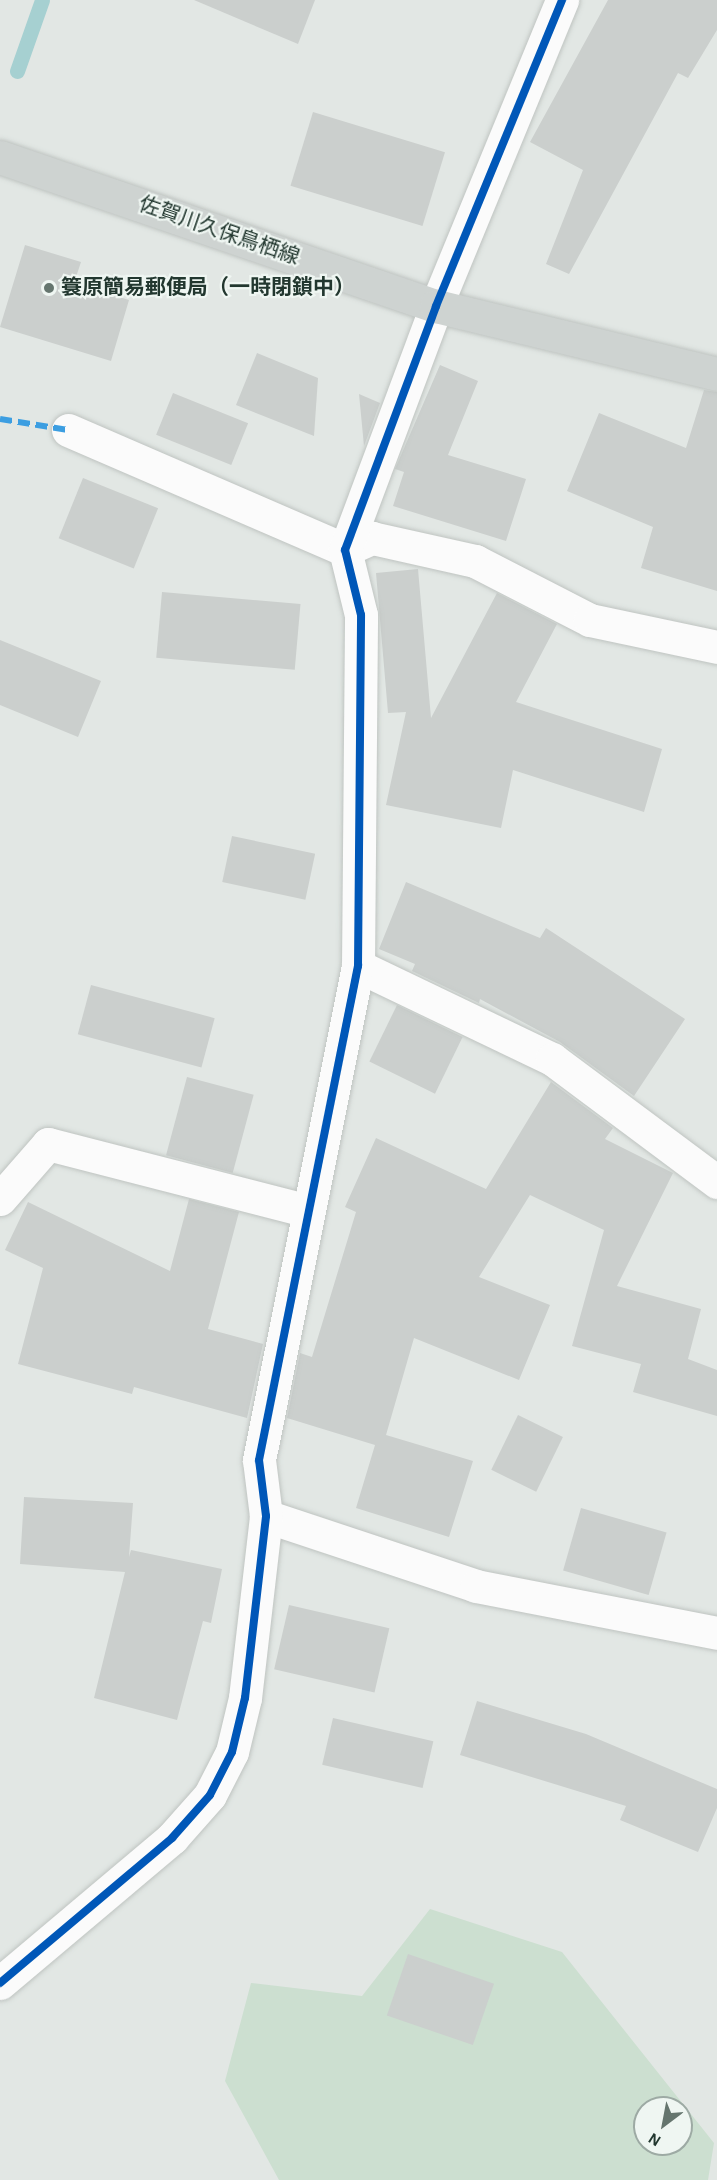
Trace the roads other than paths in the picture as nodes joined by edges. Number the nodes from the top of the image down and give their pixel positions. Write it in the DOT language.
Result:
graph roads {
  1 [pos="562,0"];
  2 [pos="0,157"];
  3 [pos="436,306"];
  4 [pos="717,374"];
  5 [pos="68,430"];
  6 [pos="345,550"];
  7 [pos="717,647"];
  8 [pos="358,966"];
  9 [pos="717,1182"];
  10 [pos="0,1199"];
  11 [pos="309,1211"];
  12 [pos="266,1516"];
  13 [pos="717,1633"];
  14 [pos="0,1983"];
  1 -- 3 [label="street"];
  2 -- 3 [label="main road, 佐賀川久保鳥栖線"];
  3 -- 4 [label="main road, 佐賀川久保鳥栖線"];
  3 -- 6 [label="street"];
  5 -- 6 [label="street"];
  6 -- 7 [label="street"];
  6 -- 8 [label="street"];
  8 -- 9 [label="street"];
  8 -- 11 [label="street"];
  10 -- 11 [label="street"];
  11 -- 12 [label="street"];
  12 -- 13 [label="street"];
  12 -- 14 [label="street"];
}
